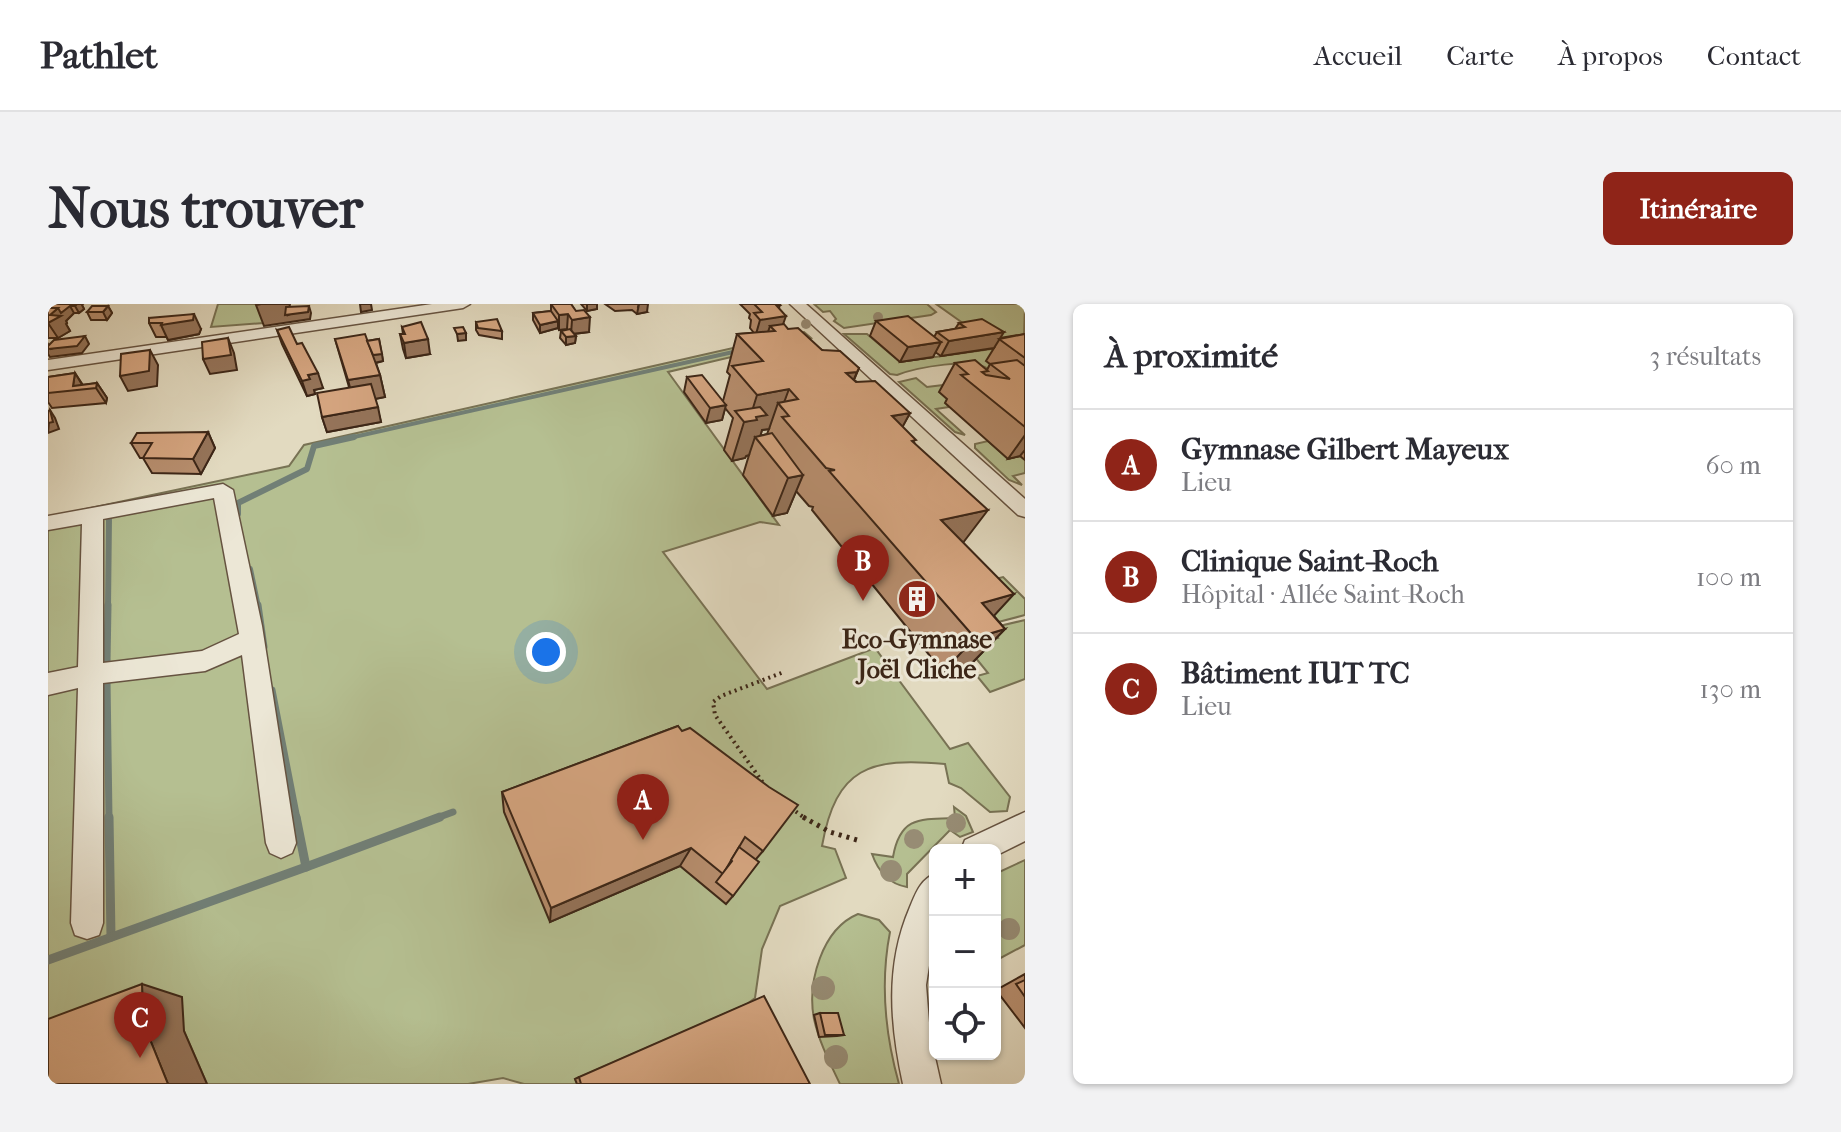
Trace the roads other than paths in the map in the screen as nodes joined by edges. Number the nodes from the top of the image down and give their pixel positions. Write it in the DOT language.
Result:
graph roads {
  1 [pos="463,304"];
  2 [pos="797,304"];
  3 [pos="833,337"];
  4 [pos="812,342"];
  5 [pos="48,365"];
  6 [pos="1016,492"];
  7 [pos="1025,510"];
  8 [pos="93,514"];
  9 [pos="48,523"];
  10 [pos="250,640"];
  11 [pos="93,674"];
  12 [pos="48,684"];
  13 [pos="1025,826"];
  14 [pos="281,843"];
  15 [pos="988,844"];
  16 [pos="929,901"];
  17 [pos="87,923"];
  18 [pos="922,1084"];
  1 -- 5 [label="street"];
  2 -- 3 [label="street"];
  3 -- 4 [label="street"];
  3 -- 6 [label="street"];
  6 -- 7 [label="street"];
  8 -- 9 [label="street"];
  8 -- 10 [label="street"];
  8 -- 11 [label="street"];
  10 -- 11 [label="street"];
  10 -- 14 [label="street"];
  11 -- 12 [label="street"];
  11 -- 17 [label="street"];
  13 -- 15 [label="street"];
  16 -- 18 [label="street"];
}
